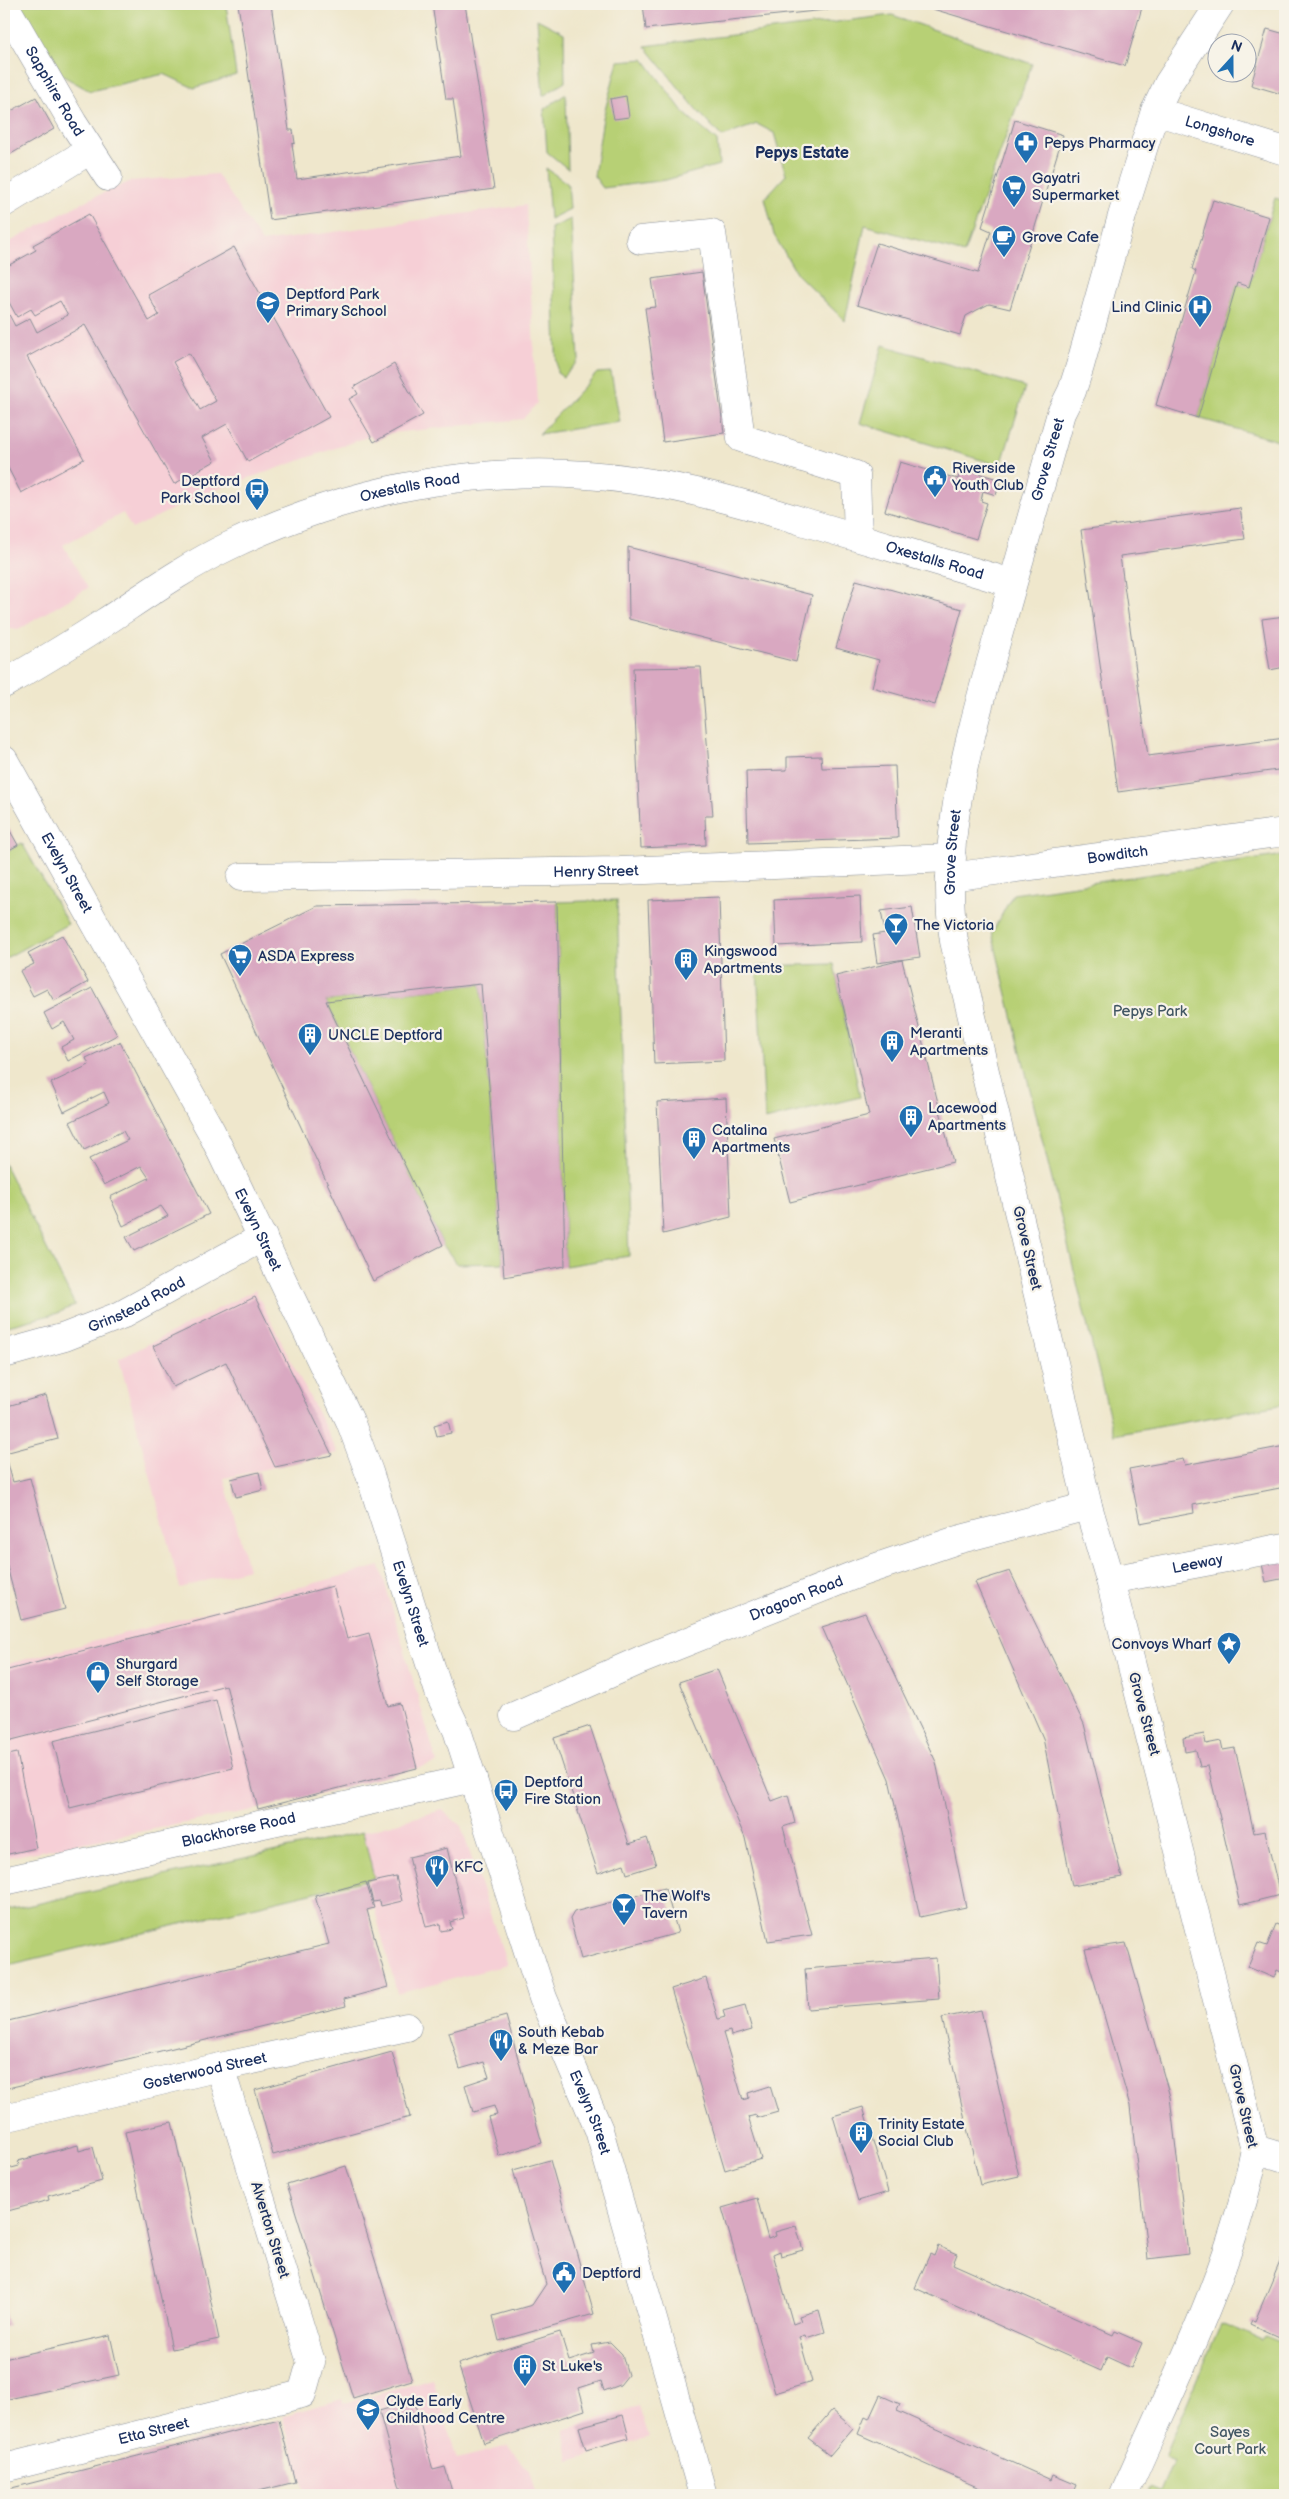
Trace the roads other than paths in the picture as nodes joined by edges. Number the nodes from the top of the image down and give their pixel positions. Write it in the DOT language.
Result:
graph roads {
  1 [pos="4,4"];
  2 [pos="1220,4"];
  3 [pos="1155,111"];
  4 [pos="90,150"];
  5 [pos="1285,151"];
  6 [pos="108,177"];
  7 [pos="4,203"];
  8 [pos="640,240"];
  9 [pos="858,537"];
  10 [pos="1012,583"];
  11 [pos="4,684"];
  12 [pos="4,760"];
  13 [pos="1285,832"];
  14 [pos="951,867"];
  15 [pos="241,877"];
  16 [pos="263,1237"];
  17 [pos="4,1354"];
  18 [pos="1088,1506"];
  19 [pos="1285,1547"];
  20 [pos="1110,1580"];
  21 [pos="514,1716"];
  22 [pos="473,1778"];
  23 [pos="4,1881"];
  24 [pos="407,2027"];
  25 [pos="220,2067"];
  26 [pos="4,2118"];
  27 [pos="1255,2149"];
  28 [pos="1285,2158"];
  29 [pos="302,2394"];
  30 [pos="4,2468"];
  31 [pos="703,2495"];
  32 [pos="1124,2495"];
  1 -- 4 [label="street, Sapphire Road"];
  2 -- 3 [label="street, Grove Street"];
  3 -- 5 [label="street, Longshore"];
  3 -- 10 [label="street, Grove Street"];
  4 -- 6 [label="street, Sapphire Road"];
  4 -- 7 [label="street"];
  8 -- 9 [label="street"];
  9 -- 10 [label="street, Oxestalls Road"];
  9 -- 11 [label="street, Oxestalls Road"];
  10 -- 14 [label="street, Grove Street"];
  12 -- 16 [label="street, Evelyn Street"];
  13 -- 14 [label="street, Bowditch"];
  14 -- 15 [label="street, Henry Street"];
  14 -- 18 [label="street, Grove Street"];
  16 -- 17 [label="street, Grinstead Road"];
  16 -- 22 [label="street, Evelyn Street"];
  18 -- 20 [label="street, Grove Street"];
  18 -- 21 [label="street, Dragoon Road"];
  19 -- 20 [label="street, Leeway"];
  20 -- 27 [label="street, Grove Street"];
  22 -- 23 [label="street, Blackhorse Road"];
  22 -- 31 [label="street, Evelyn Street"];
  24 -- 25 [label="street, Gosterwood Street"];
  25 -- 26 [label="street, Gosterwood Street"];
  25 -- 29 [label="street, Alverton Street"];
  27 -- 28 [label="street"];
  27 -- 32 [label="street, Grove Street"];
  29 -- 30 [label="street, Etta Street"];
}
